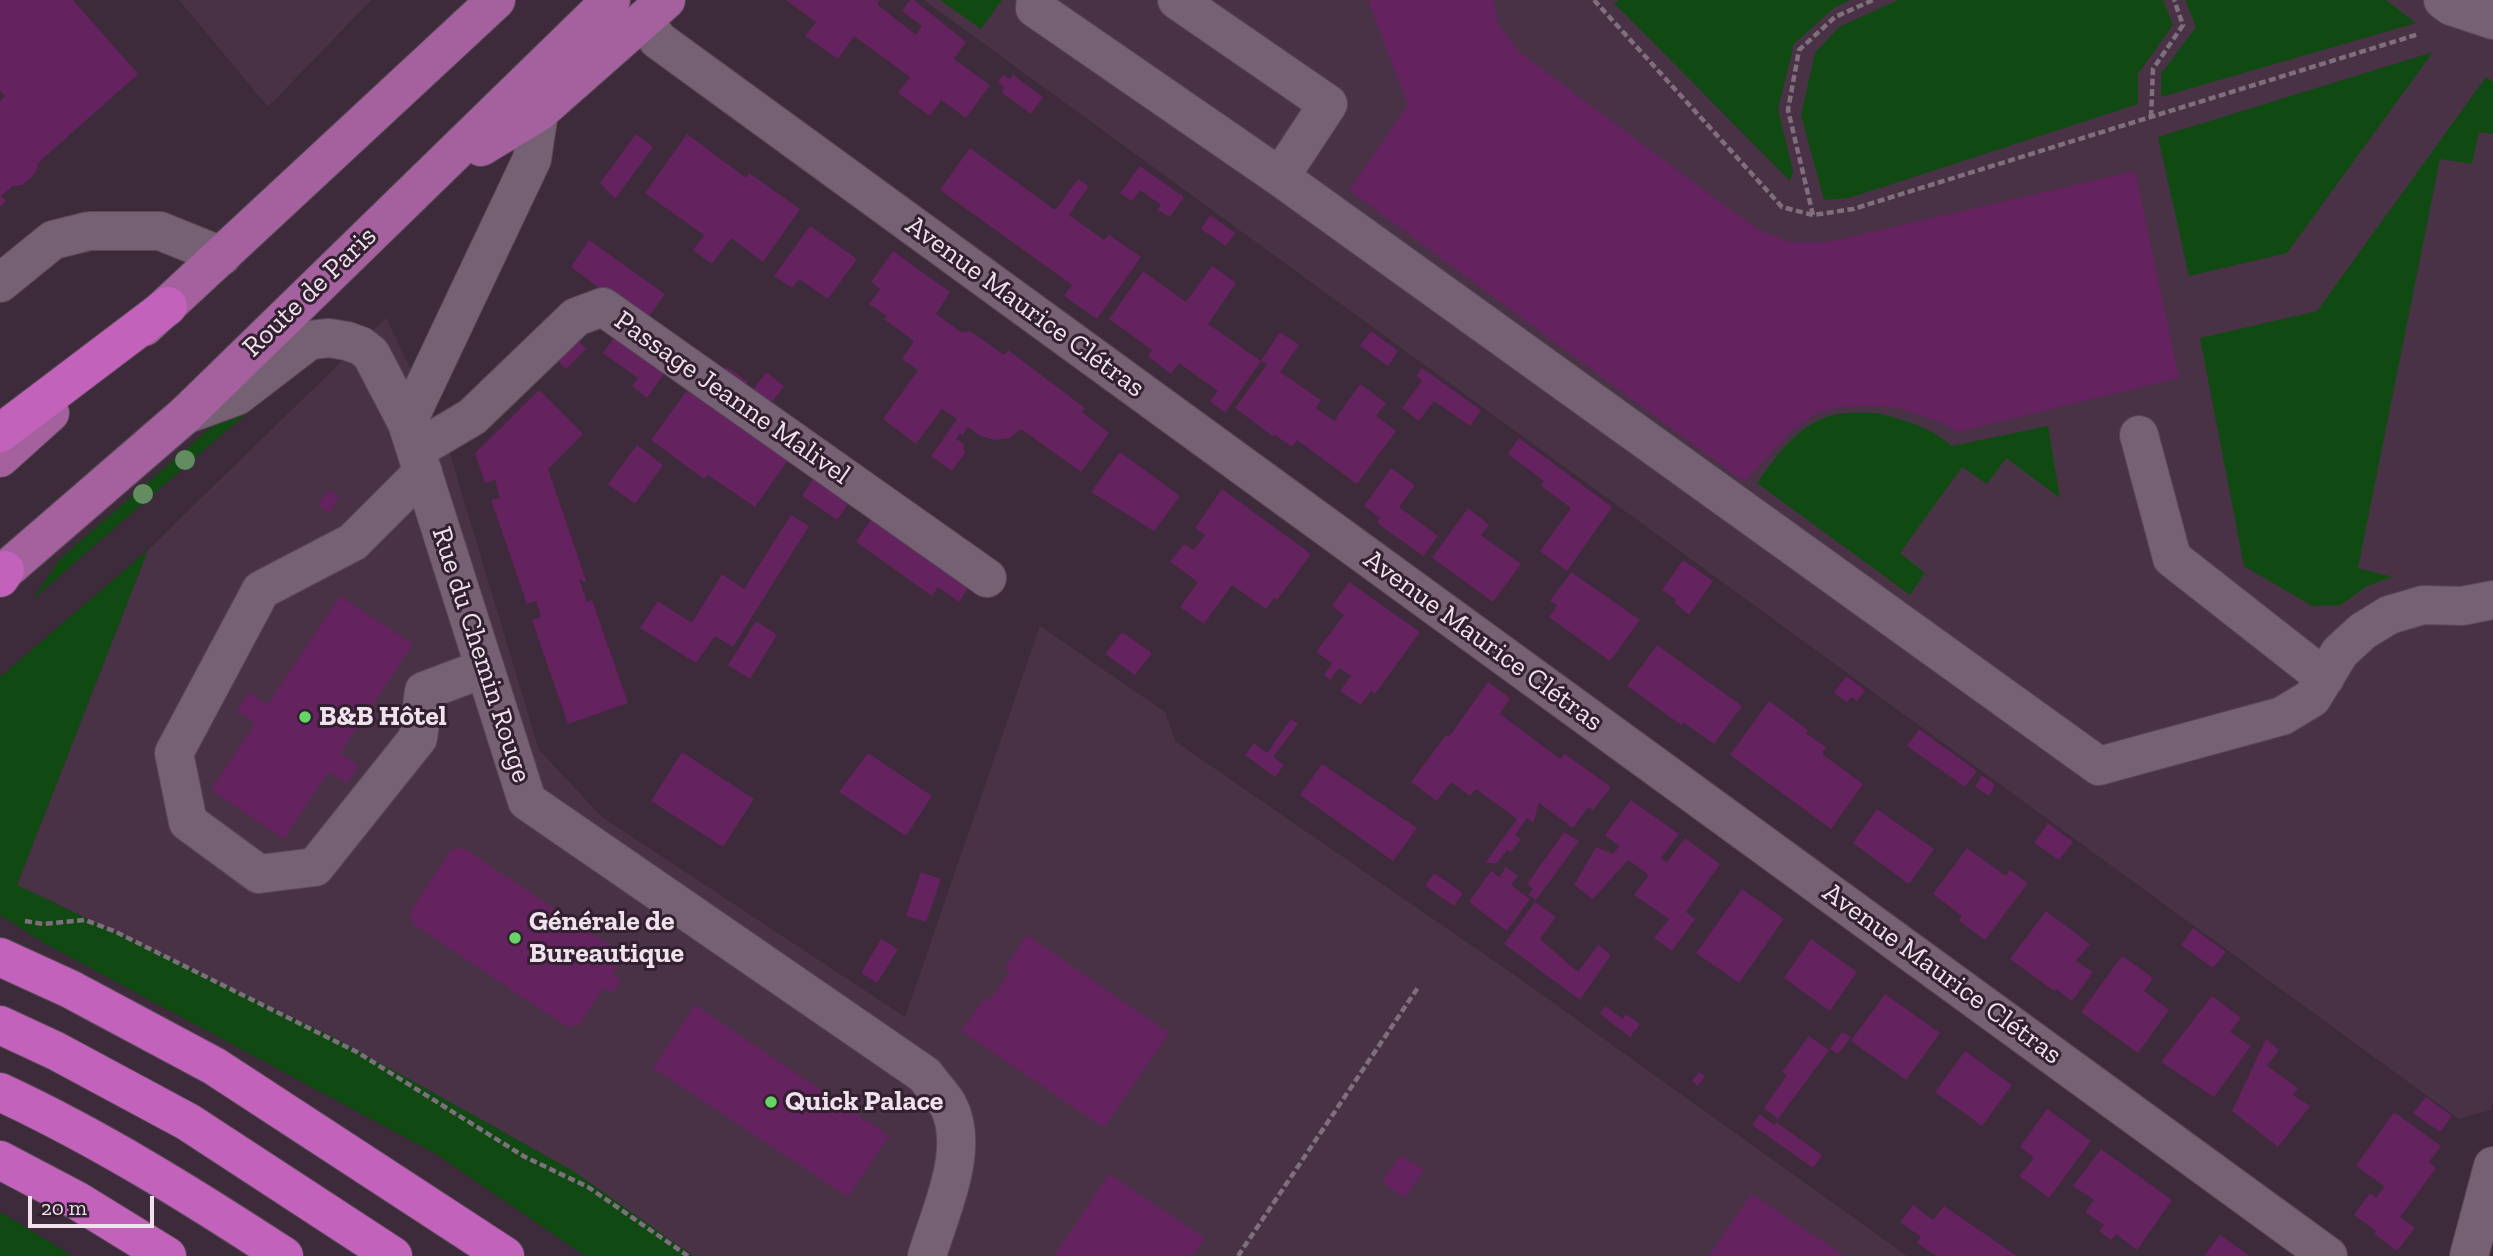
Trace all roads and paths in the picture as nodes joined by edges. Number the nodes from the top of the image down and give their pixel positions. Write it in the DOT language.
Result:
graph roads {
  1 [pos="496,0"];
  2 [pos="611,0"];
  3 [pos="1036,0"];
  4 [pos="1177,0"];
  5 [pos="1595,0"];
  6 [pos="1874,0"];
  7 [pos="2174,0"];
  8 [pos="2447,3"];
  9 [pos="655,10"];
  10 [pos="2493,20"];
  11 [pos="539,112"];
  12 [pos="2151,117"];
  13 [pos="1280,177"];
  14 [pos="425,180"];
  15 [pos="1813,215"];
  16 [pos="222,256"];
  17 [pos="0,282"];
  18 [pos="167,306"];
  19 [pos="185,415"];
  20 [pos="0,433"];
  21 [pos="2139,435"];
  22 [pos="415,449"];
  23 [pos="0,458"];
  24 [pos="2,575"];
  25 [pos="987,578"];
  26 [pos="2493,600"];
  27 [pos="485,668"];
  28 [pos="2325,678"];
  29 [pos="16,919"];
  30 [pos="0,957"];
  31 [pos="1419,986"];
  32 [pos="0,1025"];
  33 [pos="0,1092"];
  34 [pos="0,1160"];
  35 [pos="2493,1166"];
  36 [pos="167,1256"];
  37 [pos="284,1256"];
  38 [pos="393,1256"];
  39 [pos="505,1256"];
  40 [pos="688,1256"];
  41 [pos="927,1256"];
  42 [pos="1238,1256"];
  43 [pos="2328,1256"];
  44 [pos="2469,1256"];
  1 -- 16 [label="main road"];
  2 -- 14 [label="main road, Route de Paris"];
  3 -- 13 [label="street"];
  4 -- 13 [label="street"];
  5 -- 15 [label="path"];
  6 -- 15 [label="path"];
  7 -- 12 [label="path"];
  8 -- 10 [label="street"];
  8 -- 12 [label="path"];
  9 -- 11 [label="main road"];
  9 -- 43 [label="street, Avenue Maurice Clétras"];
  11 -- 14 [label="main road"];
  11 -- 22 [label="street"];
  12 -- 15 [label="path"];
  13 -- 28 [label="street"];
  14 -- 19 [label="main road, Route de Paris"];
  16 -- 17 [label="street"];
  16 -- 18 [label="main road"];
  18 -- 20 [label="highway"];
  18 -- 23 [label="main road"];
  19 -- 22 [label="street, Rue du Chemin Rouge"];
  19 -- 24 [label="main road, Route de Paris"];
  21 -- 28 [label="street"];
  22 -- 25 [label="street, Passage Jeanne Malivel"];
  22 -- 27 [label="street, Rue du Chemin Rouge"];
  22 -- 27 [label="street"];
  26 -- 28 [label="street"];
  27 -- 41 [label="street, Rue du Chemin Rouge"];
  29 -- 40 [label="path"];
  30 -- 39 [label="highway"];
  31 -- 42 [label="path"];
  32 -- 38 [label="highway"];
  33 -- 37 [label="highway"];
  34 -- 36 [label="highway"];
  35 -- 44 [label="street"];
}
